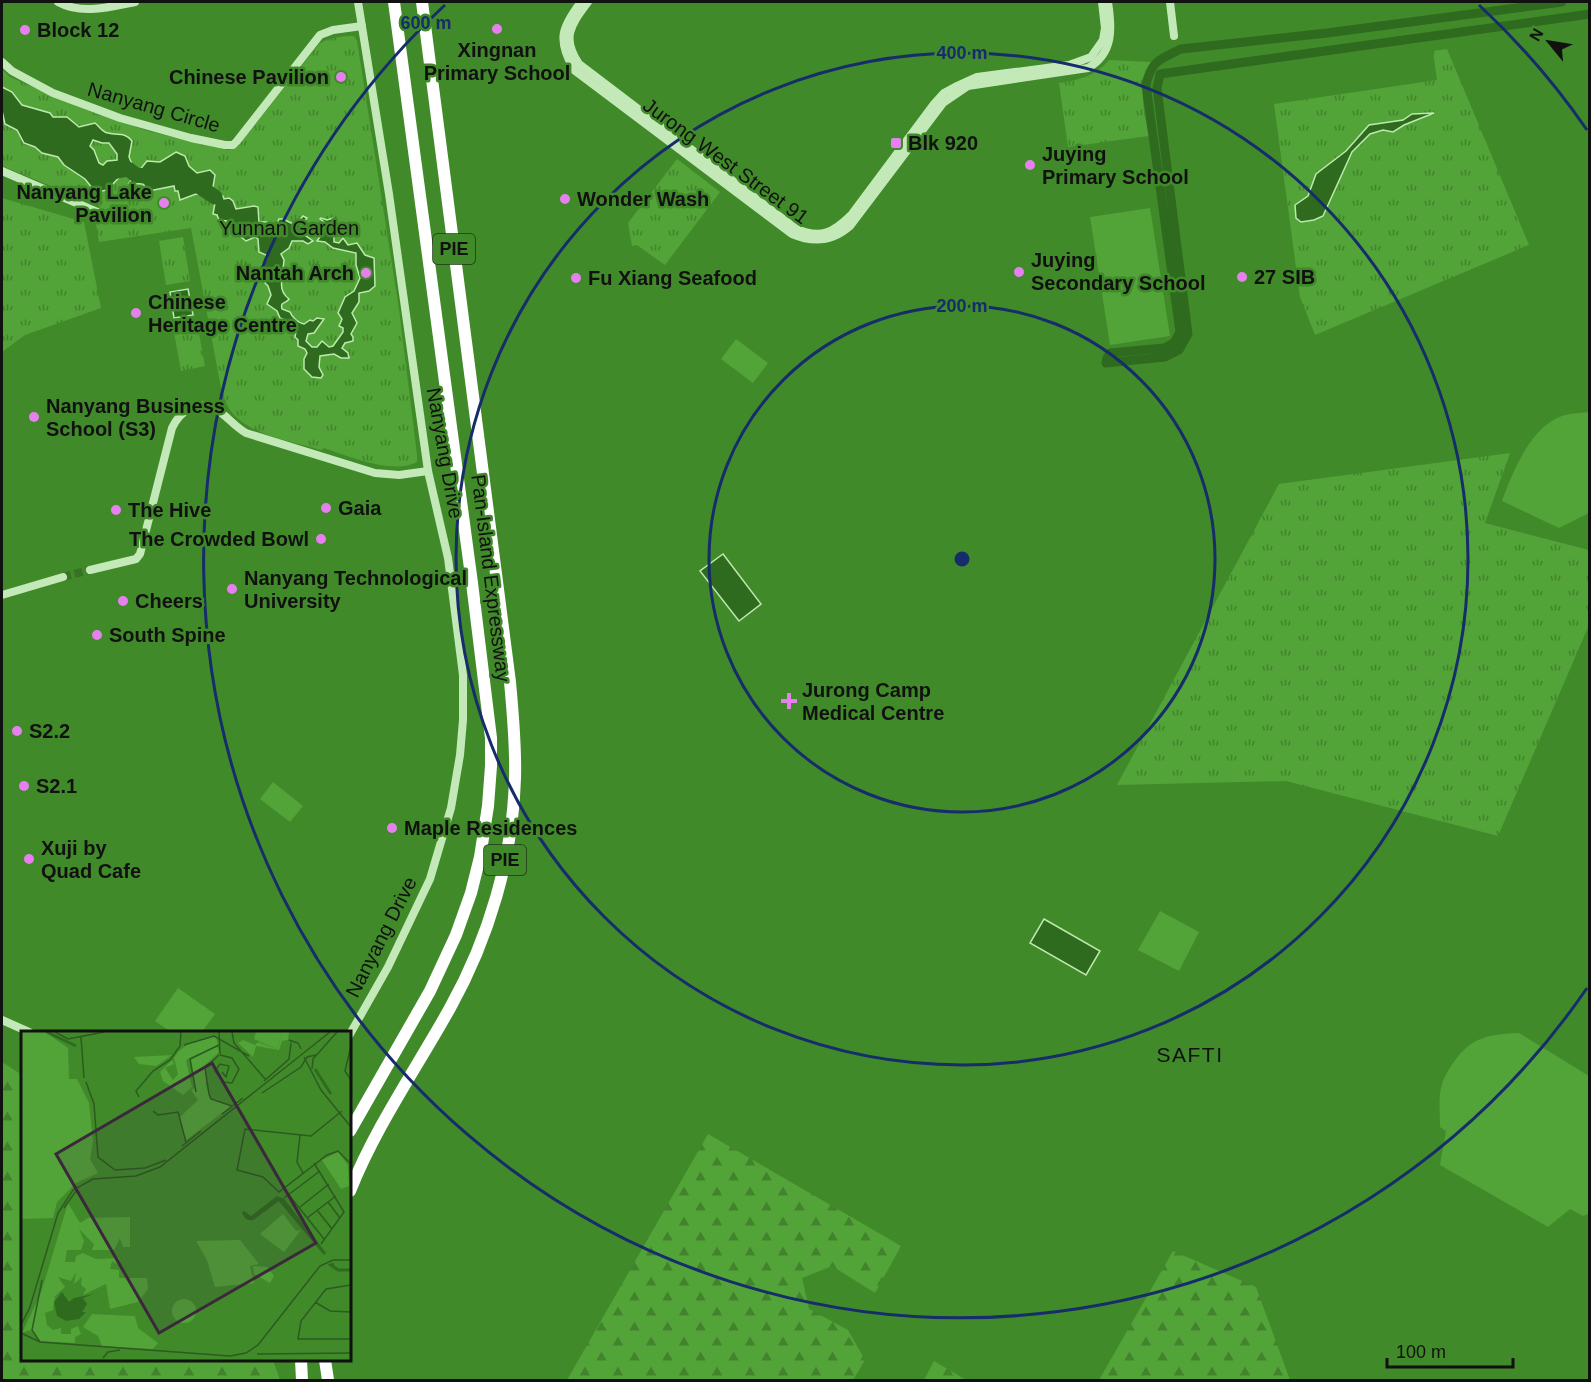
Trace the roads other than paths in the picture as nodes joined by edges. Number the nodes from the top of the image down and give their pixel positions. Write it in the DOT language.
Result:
graph roads {
  1 [pos="58,2"];
  2 [pos="135,2"];
  3 [pos="358,2"];
  4 [pos="394,2"];
  5 [pos="421,2"];
  6 [pos="581,2"];
  7 [pos="588,2"];
  8 [pos="1102,2"];
  9 [pos="1108,2"];
  10 [pos="1170,2"];
  11 [pos="362,26"];
  12 [pos="1174,36"];
  13 [pos="2,62"];
  14 [pos="2,171"];
  15 [pos="128,217"];
  16 [pos="428,471"];
  17 [pos="90,570"];
  18 [pos="63,577"];
  19 [pos="2,595"];
  20 [pos="2,1020"];
  21 [pos="27,1031"];
  22 [pos="351,1032"];
  23 [pos="351,1129"];
  24 [pos="351,1189"];
  25 [pos="300,1361"];
  26 [pos="325,1361"];
  27 [pos="302,1380"];
  28 [pos="328,1380"];
  1 -- 2 [label="street"];
  3 -- 11 [label="street, Nanyang Drive"];
  4 -- 23 [label="highway, Pan-Island Expressway / PIE"];
  5 -- 24 [label="highway, Pan-Island Expressway / PIE"];
  6 -- 9 [label="street, Jurong West Street 91"];
  7 -- 8 [label="street, Jurong West Street 91"];
  10 -- 12 [label="street"];
  11 -- 13 [label="street, Nanyang Circle"];
  11 -- 16 [label="street, Nanyang Drive"];
  14 -- 15 [label="street"];
  16 -- 17 [label="street"];
  16 -- 22 [label="street, Nanyang Drive"];
  18 -- 19 [label="street"];
  20 -- 21 [label="street"];
  25 -- 27 [label="highway"];
  26 -- 28 [label="highway"];
}
